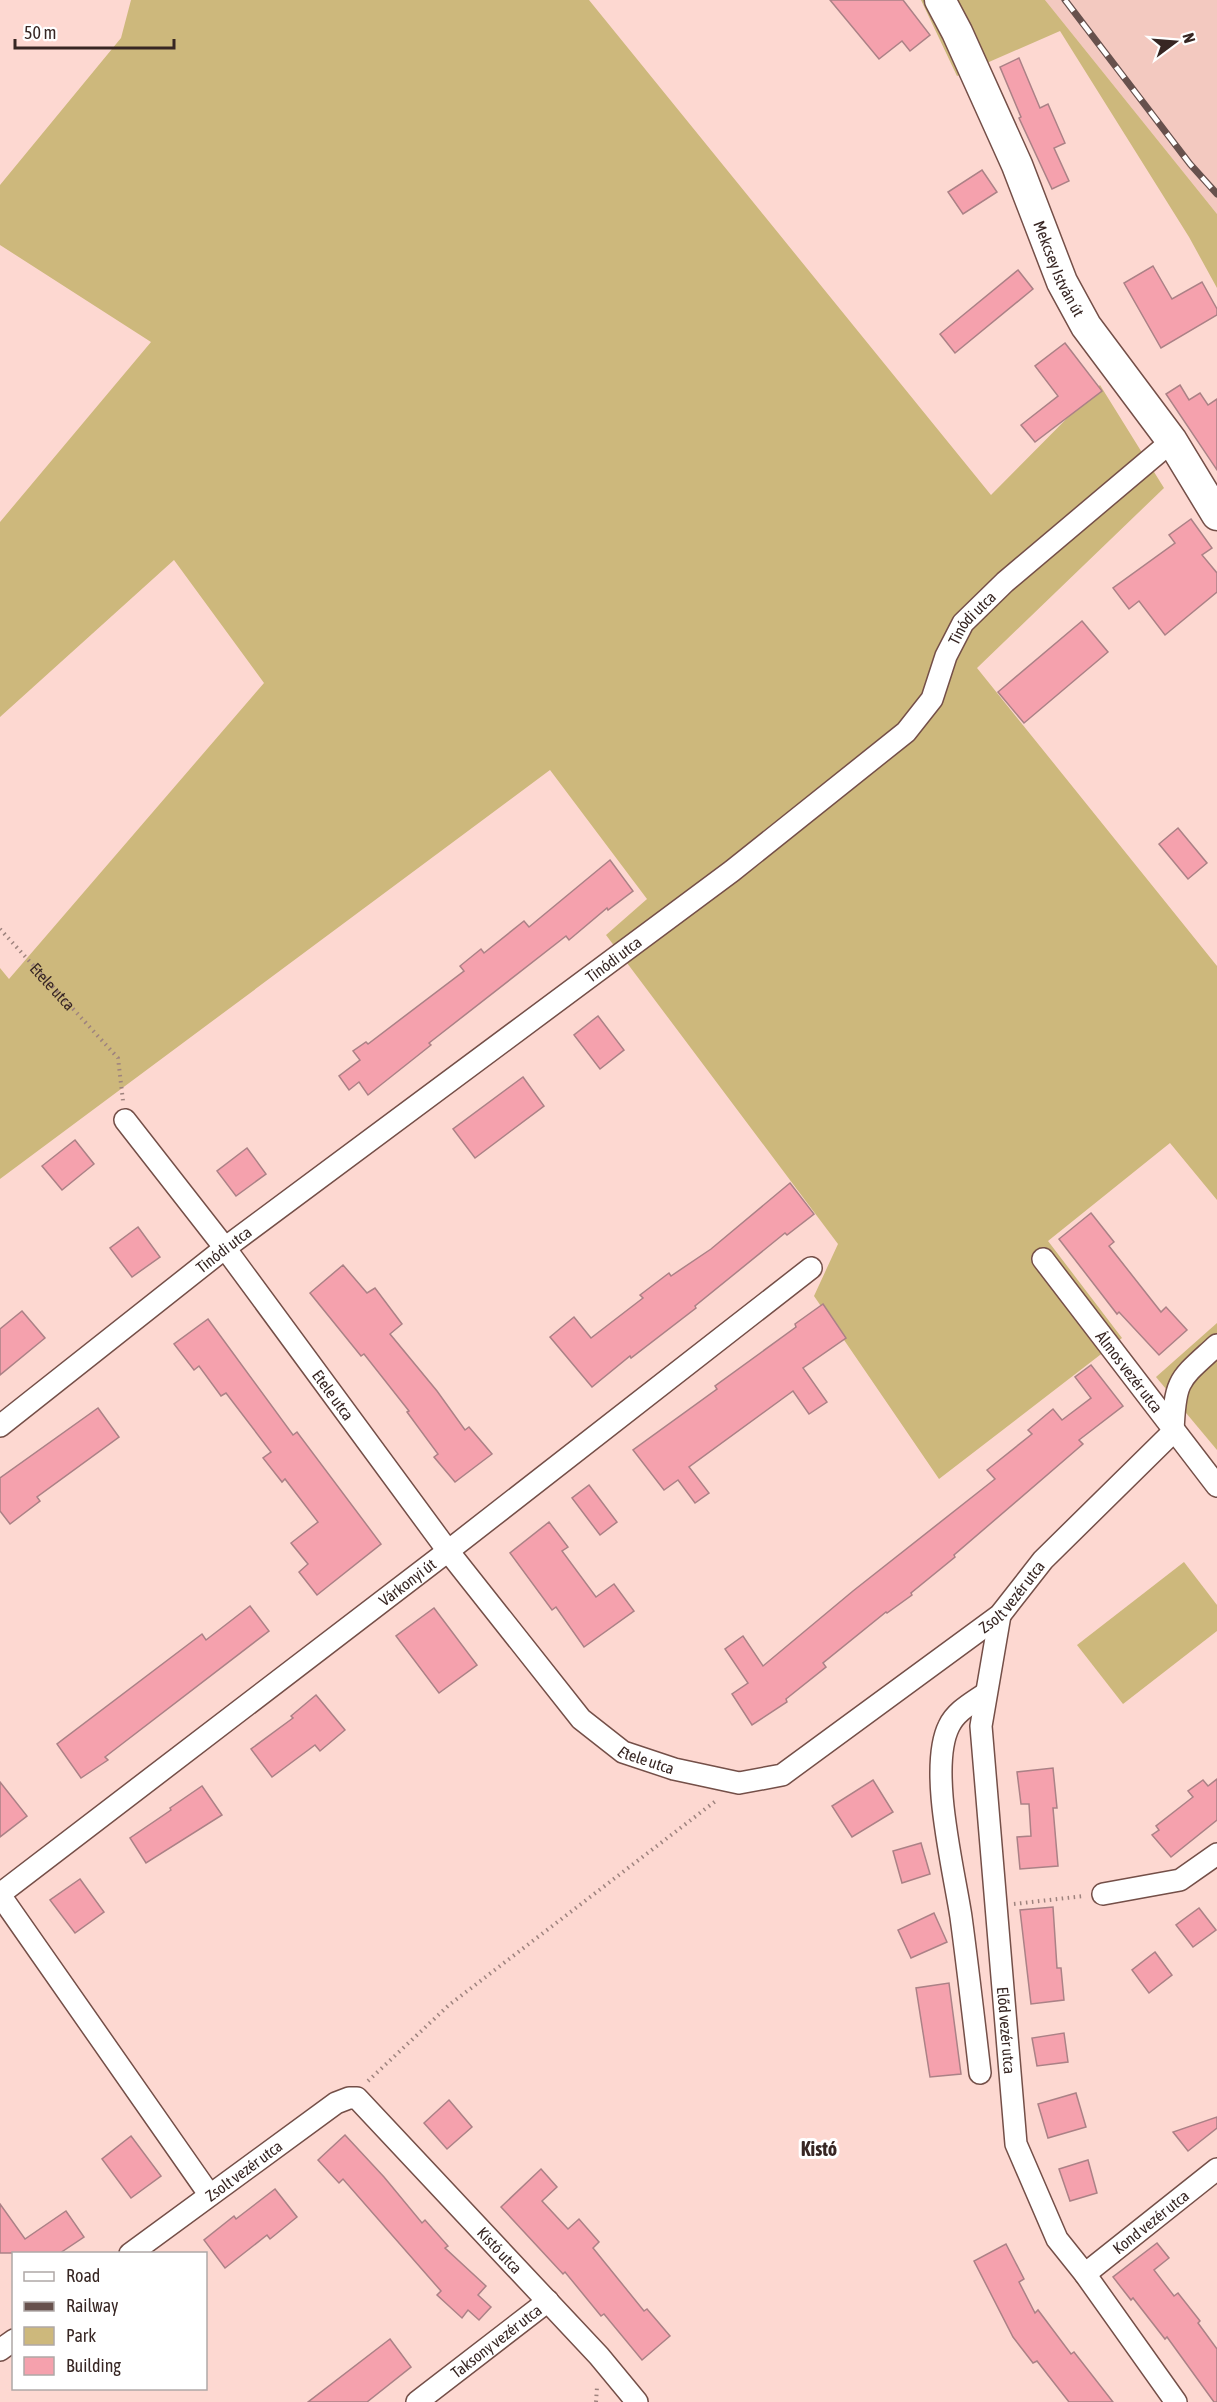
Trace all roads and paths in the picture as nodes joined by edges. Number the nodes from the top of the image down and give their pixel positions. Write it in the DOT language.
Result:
graph roads {
  1 [pos="940,0"];
  2 [pos="1172,441"];
  3 [pos="1217,515"];
  4 [pos="0,930"];
  5 [pos="125,1120"];
  6 [pos="225,1248"];
  7 [pos="1042,1259"];
  8 [pos="811,1268"];
  9 [pos="1217,1345"];
  10 [pos="0,1426"];
  11 [pos="1173,1431"];
  12 [pos="1217,1486"];
  13 [pos="448,1551"];
  14 [pos="1000,1615"];
  15 [pos="986,1693"];
  16 [pos="739,1783"];
  17 [pos="1217,1854"];
  18 [pos="0,1894"];
  19 [pos="1103,1894"];
  20 [pos="994,1906"];
  21 [pos="980,2073"];
  22 [pos="362,2093"];
  23 [pos="1217,2169"];
  24 [pos="209,2194"];
  25 [pos="131,2252"];
  26 [pos="1085,2274"];
  27 [pos="548,2301"];
  28 [pos="417,2402"];
  29 [pos="637,2402"];
  30 [pos="1176,2402"];
  1 -- 2 [label="street, Mekcsey István út"];
  2 -- 3 [label="street, Mekcsey István út"];
  2 -- 6 [label="street, Tinódi utca"];
  4 -- 5 [label="path, Etele utca"];
  5 -- 6 [label="street, Etele utca"];
  6 -- 10 [label="street, Tinódi utca"];
  6 -- 13 [label="street, Etele utca"];
  7 -- 11 [label="street, Álmos vezér utca"];
  8 -- 13 [label="street, Várkonyi út"];
  9 -- 11 [label="street"];
  11 -- 12 [label="street, Álmos vezér utca"];
  11 -- 14 [label="street, Zsolt vezér utca"];
  13 -- 16 [label="street, Etele utca"];
  13 -- 18 [label="street, Várkonyi út"];
  14 -- 15 [label="street, Előd vezér utca"];
  14 -- 16 [label="street, Zsolt vezér utca"];
  15 -- 20 [label="street, Előd vezér utca"];
  15 -- 21 [label="street"];
  16 -- 22 [label="path"];
  17 -- 19 [label="street"];
  18 -- 24 [label="street"];
  19 -- 20 [label="path"];
  20 -- 26 [label="street, Előd vezér utca"];
  22 -- 24 [label="street, Zsolt vezér utca"];
  22 -- 27 [label="street, Kistó utca"];
  23 -- 26 [label="street, Kond vezér utca"];
  24 -- 25 [label="street, Zsolt vezér utca"];
  26 -- 30 [label="street, Előd vezér utca"];
  27 -- 28 [label="street, Taksony vezér utca"];
  27 -- 29 [label="street, Kistó utca"];
}
